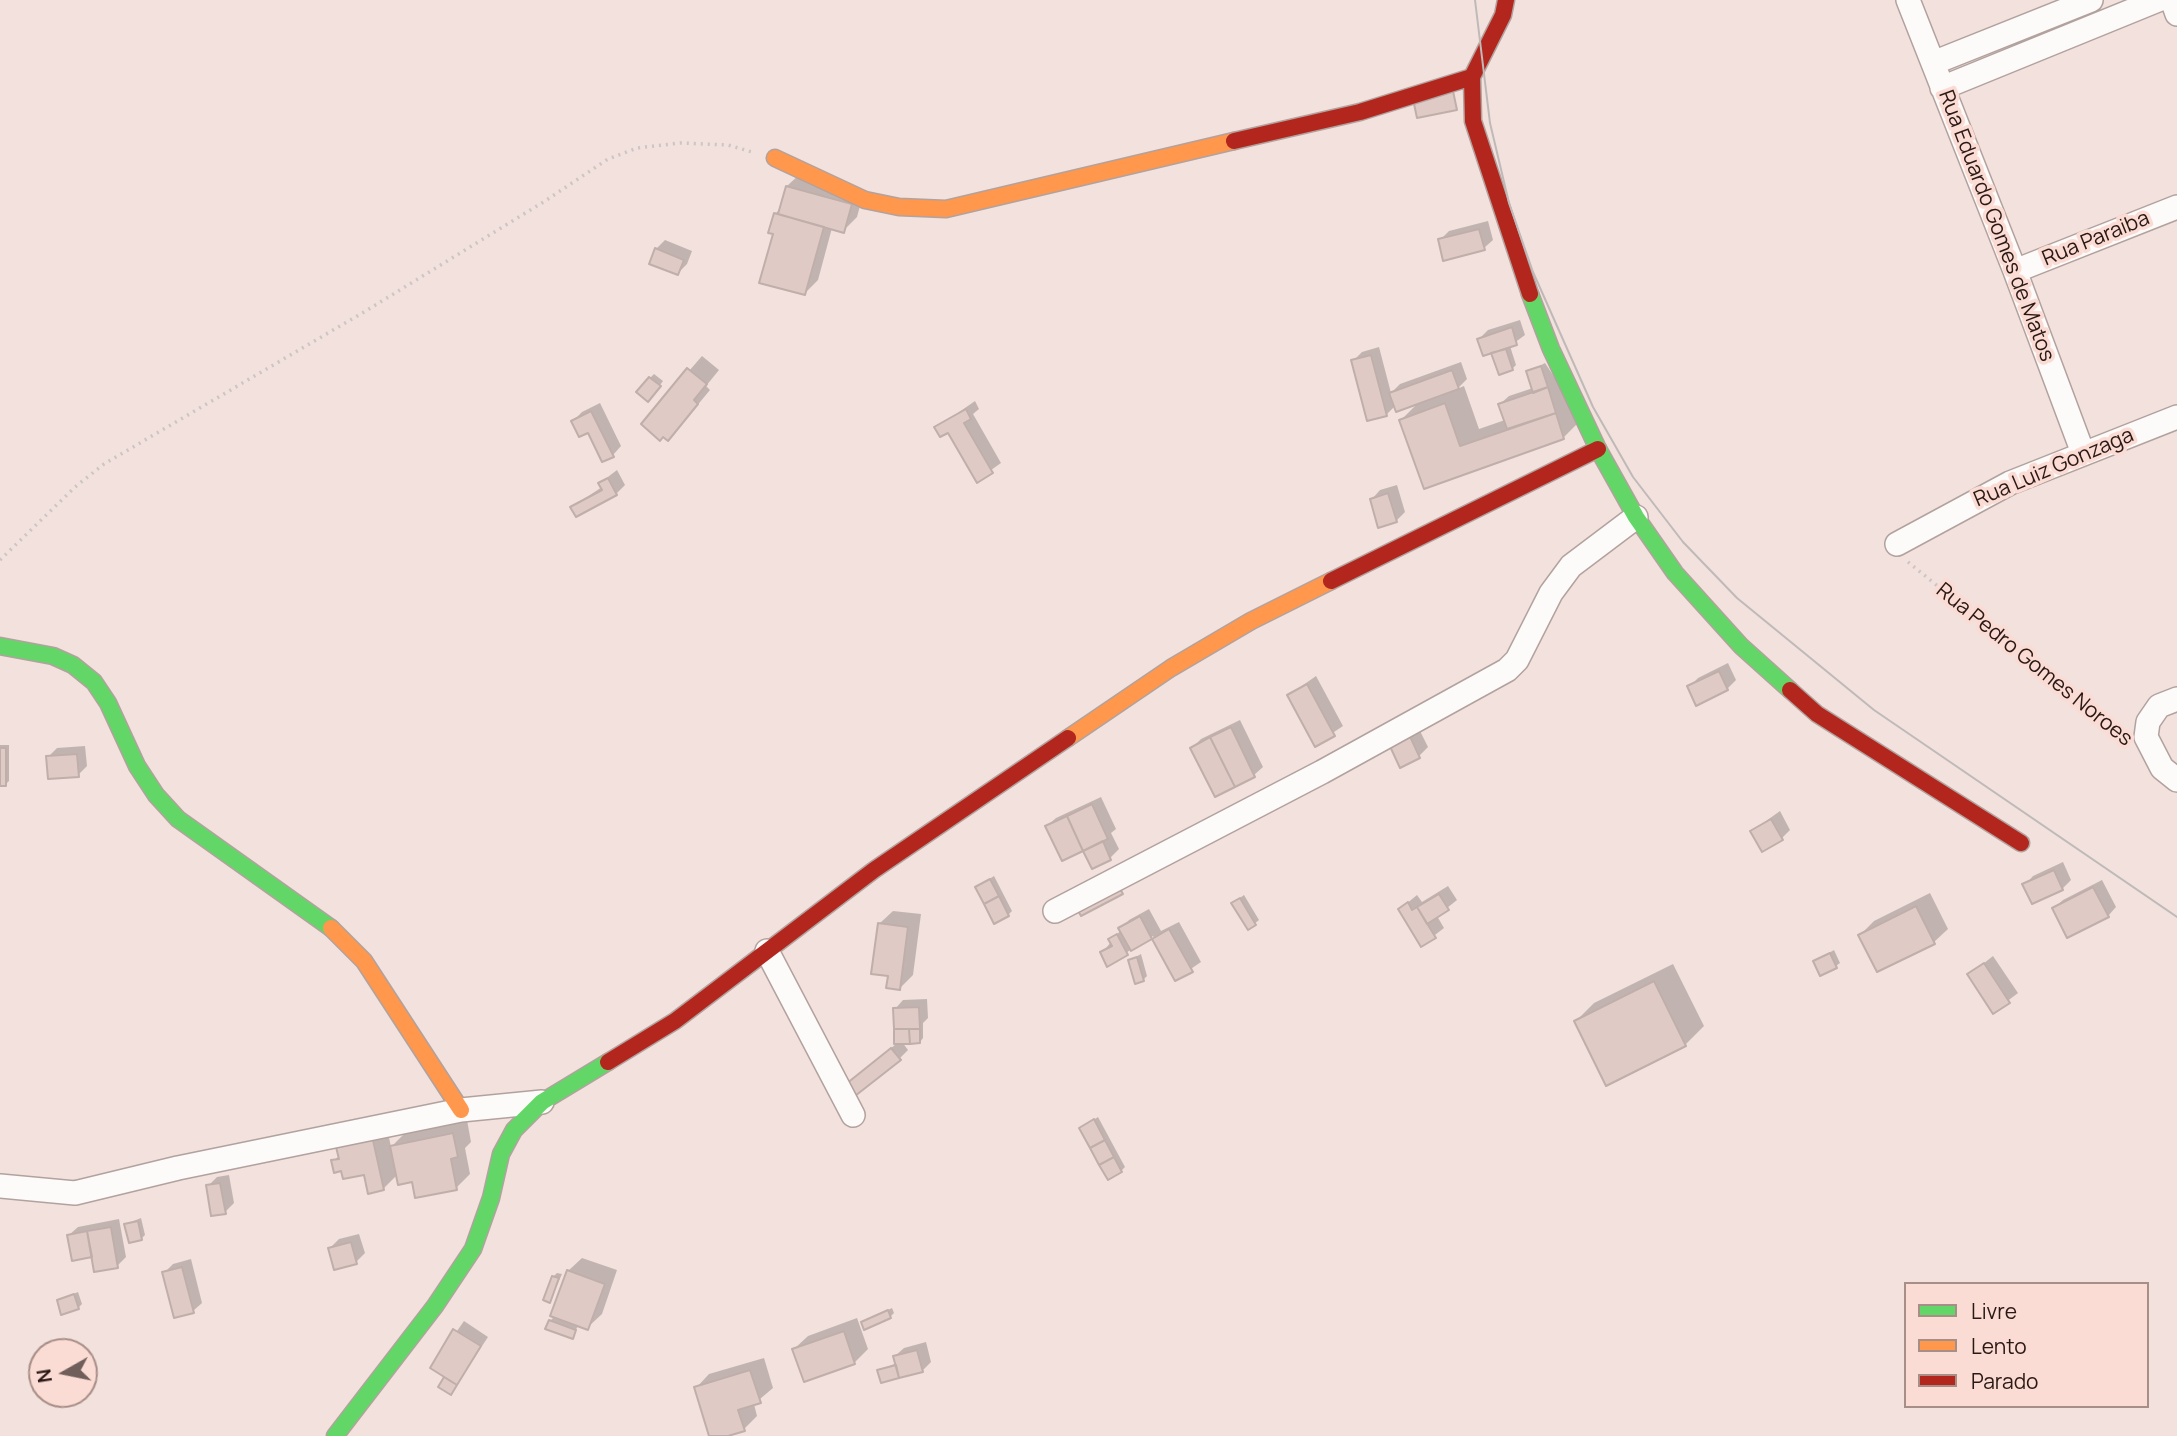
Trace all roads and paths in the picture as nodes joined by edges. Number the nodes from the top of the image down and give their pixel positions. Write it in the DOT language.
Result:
graph roads {
  1 [pos="1525,0"];
  2 [pos="1908,0"];
  3 [pos="2091,0"];
  4 [pos="2158,0"];
  5 [pos="2172,0"];
  6 [pos="1504,8"];
  7 [pos="2177,14"];
  8 [pos="1933,63"];
  9 [pos="1472,77"];
  10 [pos="1942,88"];
  11 [pos="775,158"];
  12 [pos="2177,208"];
  13 [pos="2015,271"];
  14 [pos="2177,417"];
  15 [pos="1598,449"];
  16 [pos="2082,453"];
  17 [pos="1636,517"];
  18 [pos="1897,544"];
  19 [pos="0,560"];
  20 [pos="0,646"];
  21 [pos="2177,699"];
  22 [pos="2130,742"];
  23 [pos="2170,774"];
  24 [pos="2021,843"];
  25 [pos="1055,911"];
  26 [pos="767,951"];
  27 [pos="542,1102"];
  28 [pos="461,1110"];
  29 [pos="853,1115"];
  30 [pos="0,1186"];
  31 [pos="335,1436"];
  1 -- 6 [label="street"];
  2 -- 8 [label="street, Rua Eduardo Gomes de Matos"];
  3 -- 8 [label="street"];
  4 -- 10 [label="street"];
  5 -- 7 [label="street"];
  6 -- 9 [label="street"];
  8 -- 10 [label="street, Rua Eduardo Gomes de Matos"];
  9 -- 11 [label="street"];
  9 -- 15 [label="street"];
  10 -- 13 [label="street, Rua Eduardo Gomes de Matos"];
  11 -- 19 [label="path"];
  12 -- 13 [label="street, Rua Paraiba"];
  13 -- 16 [label="street, Rua Eduardo Gomes de Matos"];
  14 -- 16 [label="street, Rua Luiz Gonzaga"];
  15 -- 17 [label="street"];
  15 -- 26 [label="street"];
  16 -- 18 [label="street, Rua Luiz Gonzaga"];
  17 -- 24 [label="street"];
  17 -- 25 [label="street"];
  18 -- 22 [label="path, Rua Pedro Gomes Noroes"];
  20 -- 28 [label="street"];
  21 -- 23 [label="street"];
  26 -- 27 [label="street"];
  26 -- 29 [label="street"];
  27 -- 28 [label="street"];
  27 -- 31 [label="street"];
  28 -- 30 [label="street"];
}
